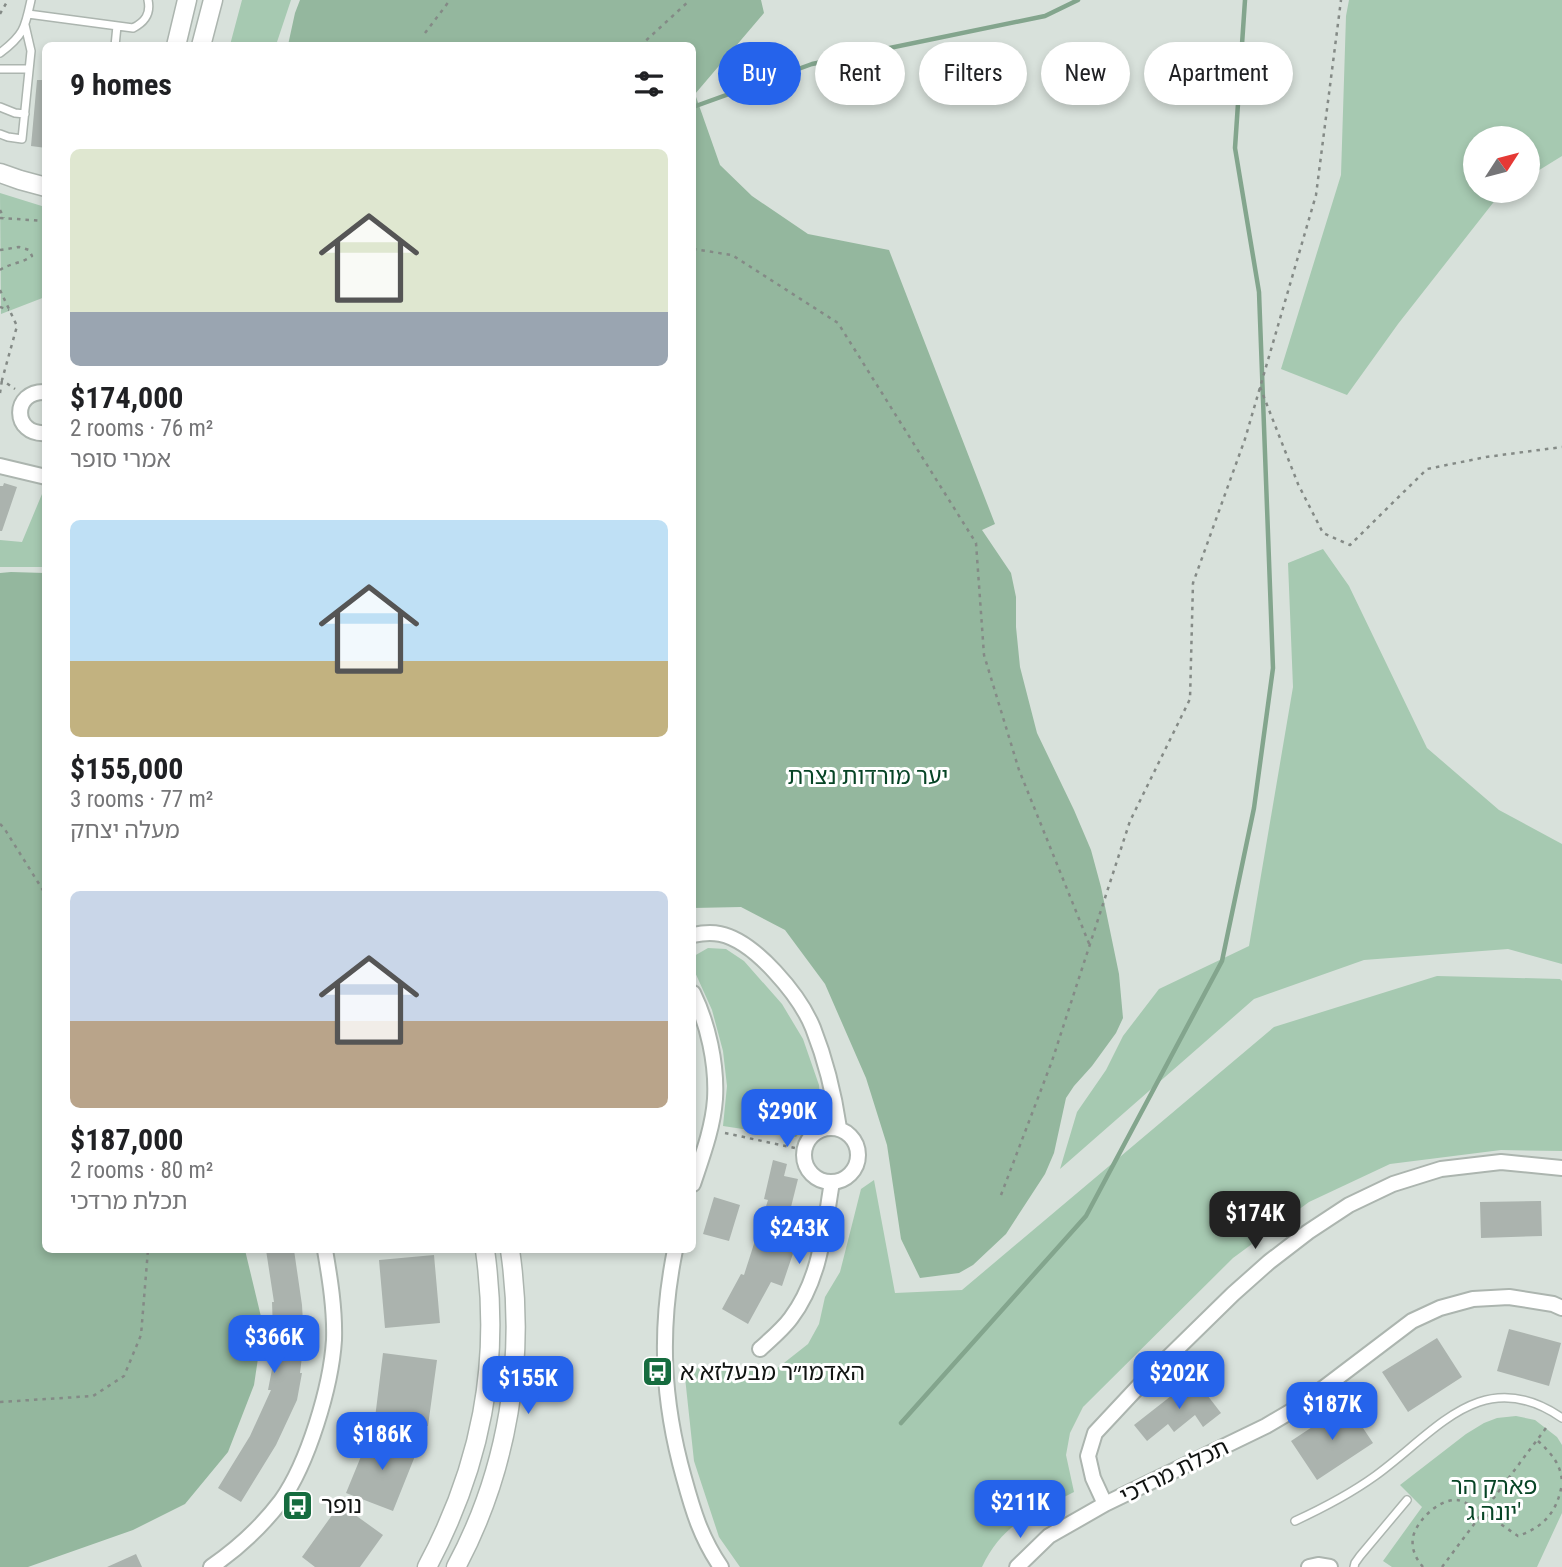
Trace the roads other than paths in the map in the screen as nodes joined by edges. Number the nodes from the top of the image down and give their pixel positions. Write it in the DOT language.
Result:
graph roads {
  1 [pos="31,0"];
  2 [pos="148,0"];
  3 [pos="187,0"];
  4 [pos="213,0"];
  5 [pos="28,14"];
  6 [pos="25,25"];
  7 [pos="117,26"];
  8 [pos="115,42"];
  9 [pos="177,42"];
  10 [pos="202,42"];
  11 [pos="0,52"];
  12 [pos="0,69"];
  13 [pos="29,69"];
  14 [pos="0,107"];
  15 [pos="25,114"];
  16 [pos="0,134"];
  17 [pos="0,173"];
  18 [pos="42,186"];
  19 [pos="42,393"];
  20 [pos="42,433"];
  21 [pos="0,466"];
  22 [pos="42,476"];
  23 [pos="696,934"];
  24 [pos="696,1001"];
  25 [pos="839,1128"];
  26 [pos="1562,1168"];
  27 [pos="696,1174"];
  28 [pos="832,1182"];
  29 [pos="326,1253"];
  30 [pos="485,1253"];
  31 [pos="511,1253"];
  32 [pos="675,1253"];
  33 [pos="1562,1308"];
  34 [pos="760,1349"];
  35 [pos="1559,1416"];
  36 [pos="1407,1500"];
  37 [pos="1105,1504"];
  38 [pos="1295,1521"];
  39 [pos="211,1567"];
  40 [pos="427,1567"];
  41 [pos="456,1567"];
  42 [pos="721,1567"];
  43 [pos="1017,1567"];
  44 [pos="1309,1567"];
  45 [pos="1330,1567"];
  46 [pos="1354,1567"];
  1 -- 5 [label="lane"];
  2 -- 7 [label="lane"];
  3 -- 9 [label="street"];
  4 -- 10 [label="street"];
  5 -- 6 [label="lane"];
  5 -- 7 [label="lane"];
  6 -- 11 [label="lane"];
  6 -- 13 [label="lane"];
  7 -- 8 [label="lane"];
  12 -- 13 [label="lane"];
  13 -- 15 [label="lane"];
  14 -- 15 [label="lane"];
  15 -- 16 [label="lane"];
  17 -- 18 [label="street"];
  19 -- 20 [label="street"];
  21 -- 22 [label="street"];
  23 -- 25 [label="street"];
  24 -- 27 [label="street"];
  25 -- 28 [label="street"];
  25 -- 28 [label="street"];
  26 -- 37 [label="street"];
  28 -- 34 [label="street"];
  29 -- 39 [label="street"];
  30 -- 40 [label="street"];
  31 -- 41 [label="street"];
  32 -- 42 [label="street"];
  33 -- 37 [label="street, תכלת מרדכי"];
  35 -- 38 [label="lane"];
  36 -- 46 [label="lane"];
  37 -- 43 [label="street, תכלת מרדכי"];
  44 -- 45 [label="street"];
}
